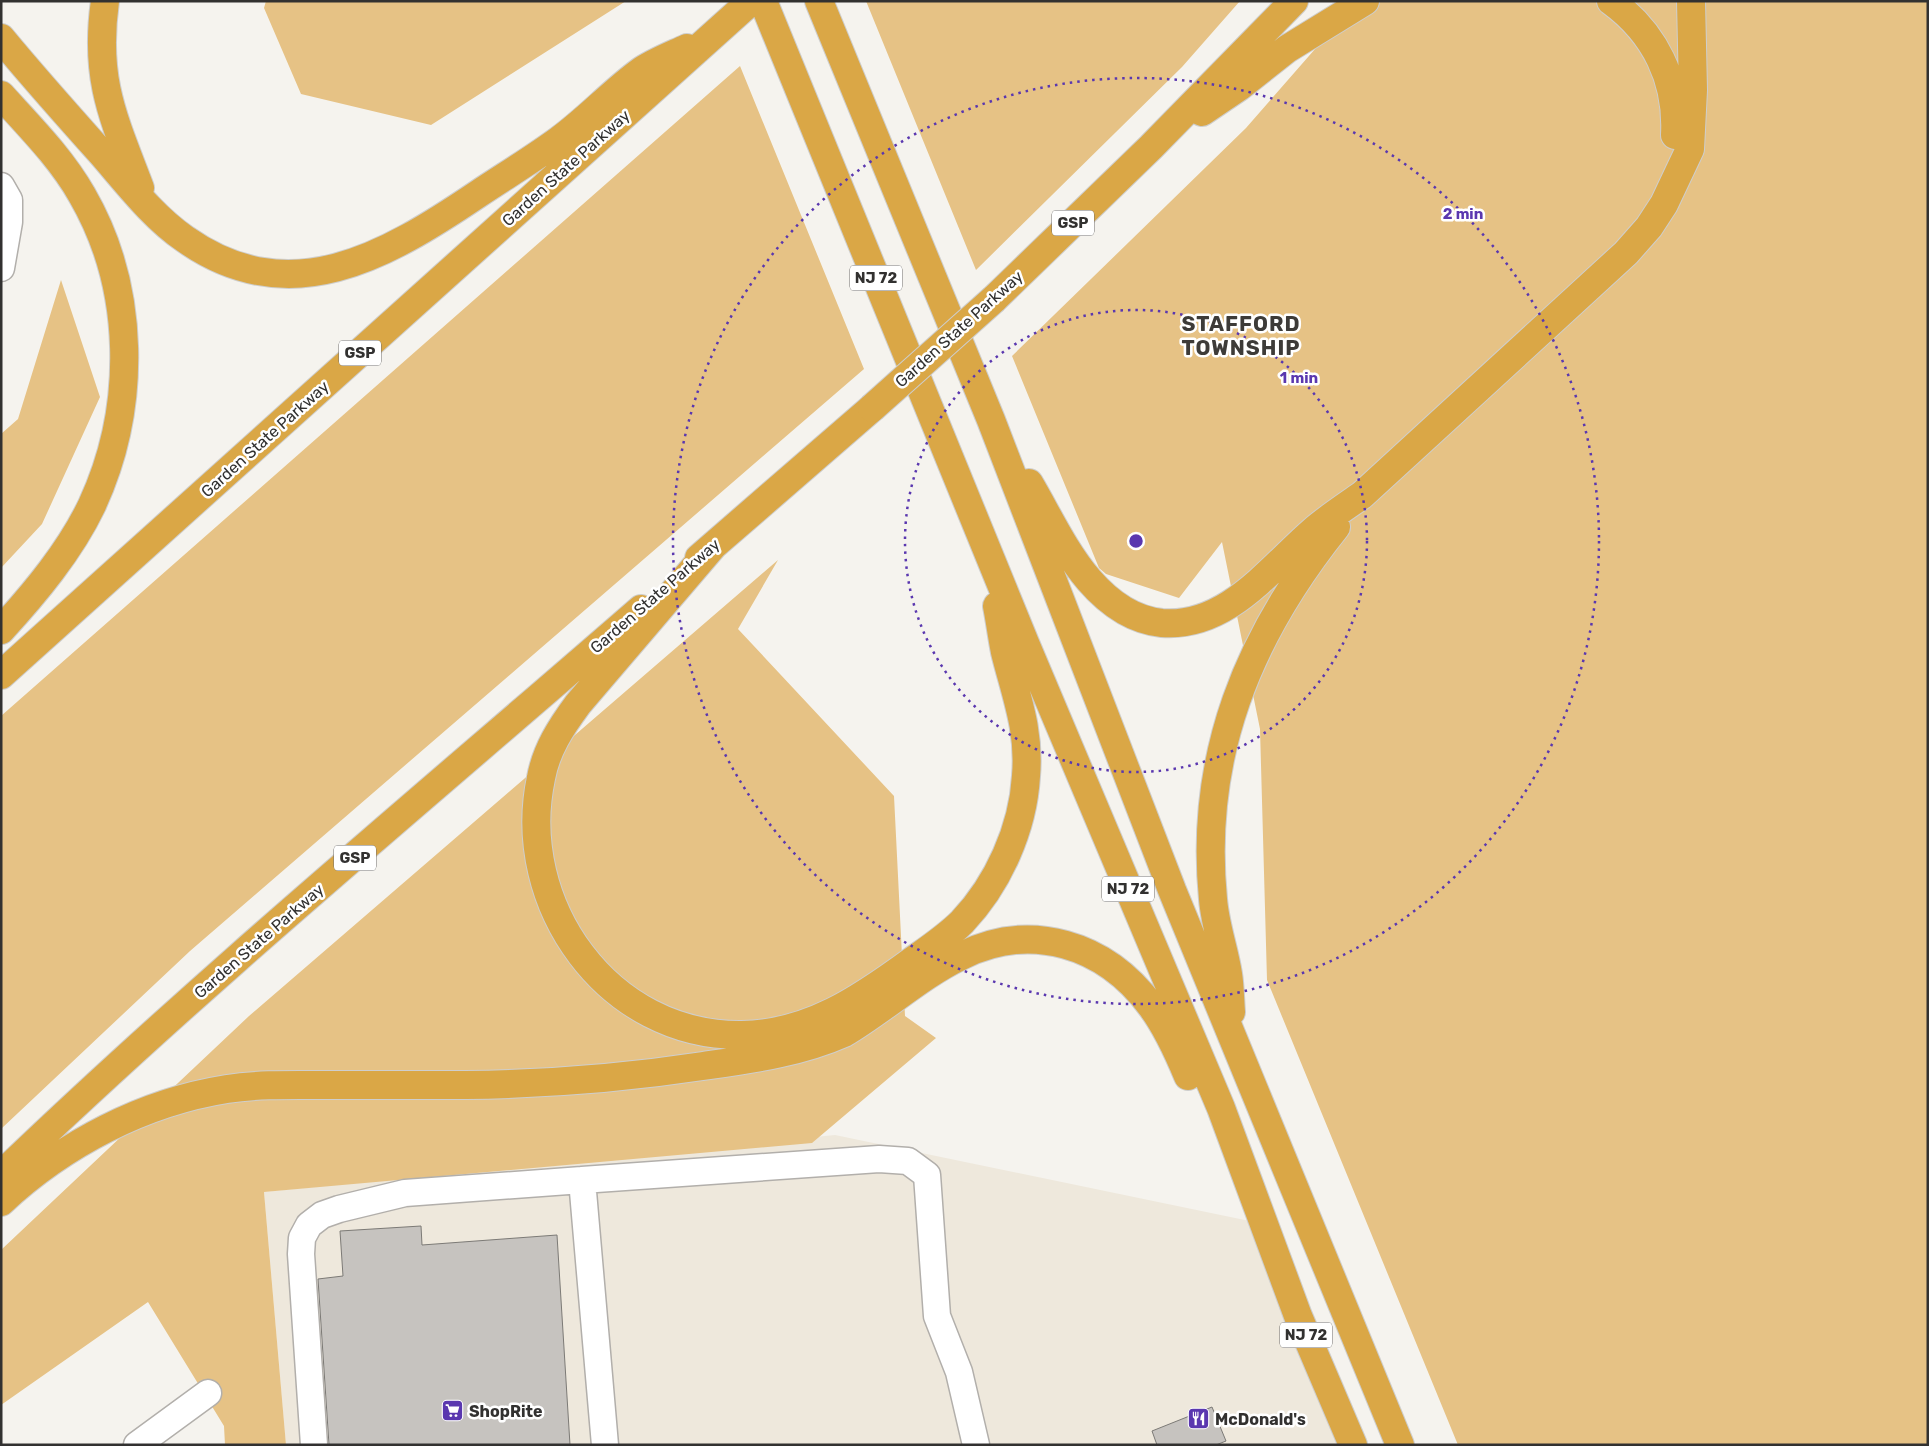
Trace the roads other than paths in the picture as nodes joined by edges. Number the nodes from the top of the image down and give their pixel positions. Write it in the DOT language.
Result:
graph roads {
  1 [pos="105,1"];
  2 [pos="751,1"];
  3 [pos="763,1"];
  4 [pos="819,1"];
  5 [pos="1294,1"];
  6 [pos="1365,1"];
  7 [pos="1610,1"];
  8 [pos="1691,1"];
  9 [pos="719,31"];
  10 [pos="1,38"];
  11 [pos="1,95"];
  12 [pos="1151,147"];
  13 [pos="1,186"];
  14 [pos="1670,195"];
  15 [pos="147,206"];
  16 [pos="1,268"];
  17 [pos="991,420"];
  18 [pos="1362,495"];
  19 [pos="713,546"];
  20 [pos="988,555"];
  21 [pos="1,630"];
  22 [pos="1,675"];
  23 [pos="1233,1038"];
  24 [pos="1,1175"];
  25 [pos="582,1180"];
  26 [pos="1,1202"];
  27 [pos="1264,1224"];
  28 [pos="208,1393"];
  29 [pos="136,1445"];
  30 [pos="314,1445"];
  31 [pos="605,1445"];
  32 [pos="976,1445"];
  33 [pos="1353,1445"];
  34 [pos="1400,1445"];
  1 -- 15 [label="highway"];
  2 -- 9 [label="highway, Garden State Parkway / GSP"];
  3 -- 20 [label="highway, NJ 72"];
  4 -- 17 [label="highway, NJ 72"];
  5 -- 12 [label="highway, Garden State Parkway / GSP"];
  6 -- 12 [label="highway"];
  7 -- 14 [label="highway"];
  8 -- 14 [label="highway"];
  9 -- 15 [label="highway"];
  9 -- 22 [label="highway, Garden State Parkway / GSP"];
  10 -- 15 [label="highway"];
  11 -- 21 [label="highway"];
  12 -- 19 [label="highway, Garden State Parkway / GSP, bridge"];
  13 -- 16 [label="street"];
  14 -- 18 [label="highway"];
  17 -- 18 [label="highway"];
  17 -- 23 [label="highway, NJ 72"];
  18 -- 23 [label="highway"];
  19 -- 20 [label="highway"];
  19 -- 24 [label="highway, Garden State Parkway / GSP"];
  20 -- 27 [label="highway, NJ 72"];
  23 -- 34 [label="highway, NJ 72"];
  25 -- 30 [label="street"];
  25 -- 31 [label="street"];
  25 -- 32 [label="street"];
  26 -- 27 [label="highway"];
  27 -- 33 [label="highway, NJ 72"];
  28 -- 29 [label="street"];
}
